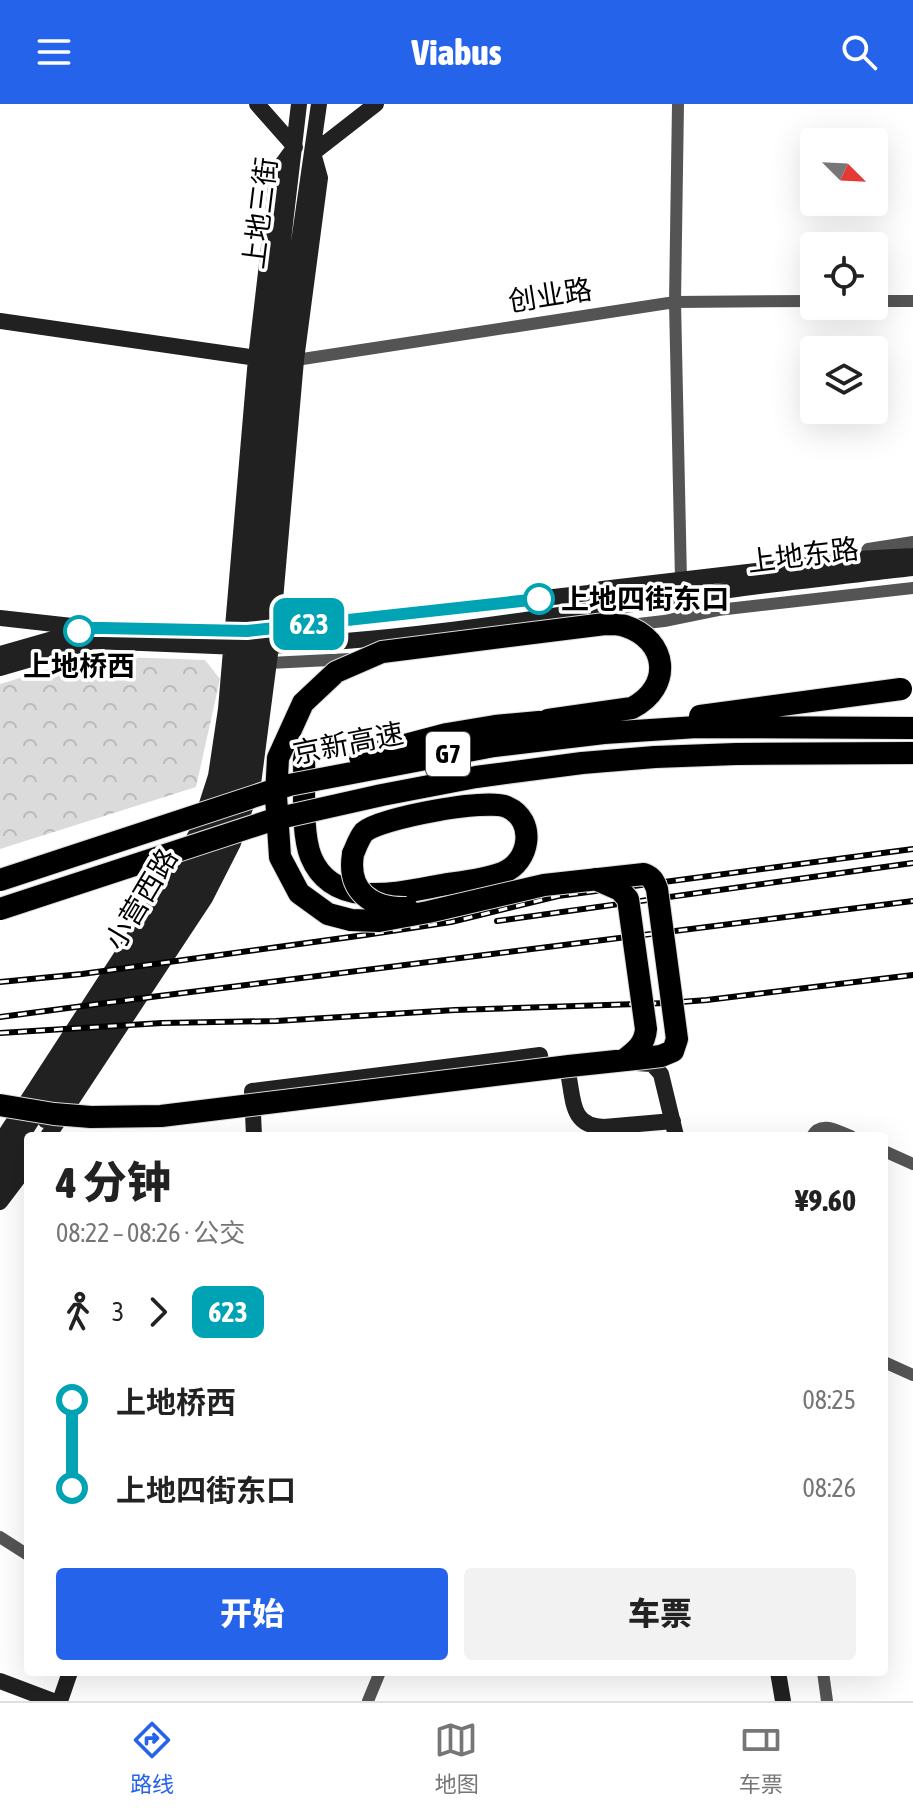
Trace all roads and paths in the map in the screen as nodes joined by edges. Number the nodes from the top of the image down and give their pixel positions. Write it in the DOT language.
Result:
graph roads {
  1 [pos="257,104"];
  2 [pos="299,104"];
  3 [pos="319,104"];
  4 [pos="376,104"];
  5 [pos="678,104"];
  6 [pos="295,147"];
  7 [pos="313,153"];
  8 [pos="800,301"];
  9 [pos="888,301"];
  10 [pos="913,301"];
  11 [pos="675,302"];
  12 [pos="0,321"];
  13 [pos="276,359"];
  14 [pos="913,542"];
  15 [pos="913,556"];
  16 [pos="861,559"];
  17 [pos="913,568"];
  18 [pos="681,580"];
  19 [pos="913,588"];
  20 [pos="0,618"];
  21 [pos="91,635"];
  22 [pos="252,638"];
  23 [pos="0,654"];
  24 [pos="269,663"];
  25 [pos="0,668"];
  26 [pos="907,689"];
  27 [pos="548,720"];
  28 [pos="913,728"];
  29 [pos="306,749"];
  30 [pos="913,753"];
  31 [pos="289,785"];
  32 [pos="594,879"];
  33 [pos="0,880"];
  34 [pos="464,903"];
  35 [pos="0,909"];
  36 [pos="634,1059"];
  37 [pos="568,1073"];
  38 [pos="0,1105"];
  39 [pos="674,1129"];
  40 [pos="24,1132"];
  41 [pos="24,1132"];
  42 [pos="37,1132"];
  43 [pos="51,1132"];
  44 [pos="254,1132"];
  45 [pos="814,1132"];
  46 [pos="840,1132"];
  47 [pos="0,1143"];
  48 [pos="24,1151"];
  49 [pos="888,1153"];
  50 [pos="0,1163"];
  51 [pos="913,1164"];
  52 [pos="24,1170"];
  53 [pos="0,1181"];
  54 [pos="0,1202"];
  55 [pos="888,1364"];
  56 [pos="913,1375"];
  57 [pos="0,1537"];
  58 [pos="24,1552"];
  59 [pos="69,1676"];
  60 [pos="378,1676"];
  61 [pos="779,1676"];
  62 [pos="824,1676"];
  63 [pos="0,1681"];
  64 [pos="53,1701"];
  65 [pos="60,1701"];
  66 [pos="368,1701"];
  67 [pos="783,1701"];
  68 [pos="827,1701"];
  1 -- 6 [label="main road"];
  2 -- 6 [label="main road"];
  3 -- 7 [label="main road, 上地三街"];
  4 -- 7 [label="main road"];
  5 -- 11 [label="street"];
  6 -- 13 [label="main road, 上地三街"];
  7 -- 13 [label="main road, 上地三街"];
  8 -- 11 [label="street, 创业路"];
  9 -- 10 [label="street"];
  11 -- 13 [label="street, 创业路"];
  11 -- 18 [label="street"];
  12 -- 13 [label="main road, 创业路"];
  13 -- 22 [label="main road, 上地三街"];
  13 -- 22 [label="main road, 上地三街"];
  14 -- 16 [label="street"];
  15 -- 16 [label="main road, 上地东路"];
  16 -- 18 [label="main road, 上地东路"];
  17 -- 22 [label="main road, 上地东路"];
  18 -- 22 [label="main road, 上地东路"];
  19 -- 24 [label="street"];
  20 -- 21 [label="main road"];
  21 -- 22 [label="main road, 上地东路"];
  21 -- 23 [label="main road"];
  21 -- 25 [label="main road"];
  22 -- 24 [label="main road, 小营西路"];
  22 -- 40 [label="main road, 小营西路"];
  22 -- 42 [label="main road, 小营西路"];
  22 -- 47 [label="main road, 小营西路"];
  24 -- 43 [label="main road, 小营西路"];
  26 -- 27 [label="highway, bridge"];
  27 -- 31 [label="highway, bridge"];
  27 -- 34 [label="highway, bridge"];
  28 -- 31 [label="highway, 京新高速 / G7, bridge"];
  29 -- 34 [label="highway, bridge"];
  30 -- 35 [label="highway, 京新高速 / G7, bridge"];
  31 -- 33 [label="highway, 京新高速 / G7, bridge"];
  32 -- 34 [label="highway, bridge"];
  32 -- 36 [label="highway, bridge"];
  32 -- 36 [label="highway, bridge"];
  36 -- 38 [label="highway, bridge"];
  37 -- 39 [label="main road"];
  37 -- 39 [label="main road"];
  37 -- 44 [label="main road"];
  41 -- 50 [label="main road, 小营西路"];
  45 -- 46 [label="street"];
  48 -- 53 [label="main road"];
  49 -- 51 [label="street"];
  52 -- 54 [label="main road"];
  55 -- 56 [label="street"];
  57 -- 58 [label="street"];
  59 -- 65 [label="main road"];
  60 -- 66 [label="street"];
  61 -- 67 [label="main road"];
  62 -- 68 [label="street"];
  63 -- 64 [label="main road"];
}
